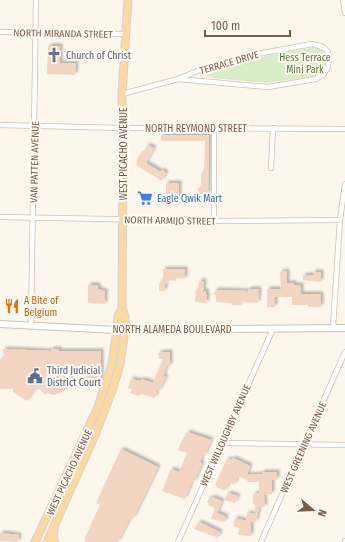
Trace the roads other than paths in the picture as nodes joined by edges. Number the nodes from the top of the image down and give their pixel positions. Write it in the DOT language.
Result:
graph roads {
  1 [pos="36,0"];
  2 [pos="128,0"];
  3 [pos="343,0"];
  4 [pos="345,13"];
  5 [pos="0,32"];
  6 [pos="35,33"];
  7 [pos="125,34"];
  8 [pos="178,79"];
  9 [pos="122,94"];
  10 [pos="0,125"];
  11 [pos="34,126"];
  12 [pos="123,128"];
  13 [pos="273,128"];
  14 [pos="214,129"];
  15 [pos="345,129"];
  16 [pos="271,168"];
  17 [pos="345,184"];
  18 [pos="0,217"];
  19 [pos="33,218"];
  20 [pos="123,220"];
  21 [pos="340,220"];
  22 [pos="214,221"];
  23 [pos="0,324"];
  24 [pos="31,325"];
  25 [pos="333,327"];
  26 [pos="345,328"];
  27 [pos="121,329"];
  28 [pos="273,329"];
  29 [pos="345,352"];
  30 [pos="221,443"];
  31 [pos="304,445"];
  32 [pos="345,445"];
  33 [pos="56,522"];
  34 [pos="35,542"];
  35 [pos="47,542"];
  36 [pos="55,542"];
  37 [pos="178,542"];
  38 [pos="261,542"];
  1 -- 6 [label="street, VAN PATTEN AVENUE"];
  2 -- 7 [label="main road, WEST PICACHO AVENUE"];
  3 -- 4 [label="street"];
  5 -- 6 [label="street, NORTH MIRANDA STREET"];
  6 -- 7 [label="street, NORTH MIRANDA STREET"];
  6 -- 11 [label="street, VAN PATTEN AVENUE"];
  7 -- 9 [label="main road, WEST PICACHO AVENUE"];
  8 -- 8 [label="street, TERRACE DRIVE"];
  8 -- 9 [label="street, TERRACE DRIVE"];
  9 -- 12 [label="main road, WEST PICACHO AVENUE"];
  10 -- 11 [label="street, NORTH REYMOND STREET"];
  11 -- 12 [label="street, NORTH REYMOND STREET"];
  11 -- 19 [label="street, VAN PATTEN AVENUE"];
  12 -- 14 [label="street, NORTH REYMOND STREET"];
  12 -- 20 [label="main road, WEST PICACHO AVENUE"];
  13 -- 14 [label="street, NORTH REYMOND STREET"];
  13 -- 15 [label="street, NORTH REYMOND STREET"];
  13 -- 16 [label="street"];
  14 -- 22 [label="street"];
  17 -- 21 [label="street"];
  18 -- 19 [label="street, NORTH ARMIJO STREET"];
  19 -- 20 [label="street, NORTH ARMIJO STREET"];
  19 -- 24 [label="street, VAN PATTEN AVENUE"];
  20 -- 22 [label="street, NORTH ARMIJO STREET"];
  20 -- 27 [label="main road, WEST PICACHO AVENUE"];
  21 -- 22 [label="street, NORTH ARMIJO STREET"];
  21 -- 25 [label="street"];
  23 -- 24 [label="street, NORTH ALAMEDA BOULEVARD"];
  24 -- 27 [label="street, NORTH ALAMEDA BOULEVARD"];
  25 -- 26 [label="street, NORTH ALAMEDA BOULEVARD"];
  25 -- 28 [label="street, NORTH ALAMEDA BOULEVARD"];
  27 -- 28 [label="street, NORTH ALAMEDA BOULEVARD"];
  27 -- 33 [label="main road, WEST PICACHO AVENUE"];
  27 -- 34 [label="main road, WEST PICACHO AVENUE"];
  28 -- 30 [label="street, WEST WILLOUGHBY AVENUE"];
  29 -- 31 [label="street, WEST GREENING AVENUE"];
  30 -- 31 [label="street"];
  30 -- 37 [label="street, WEST WILLOUGHBY AVENUE"];
  31 -- 32 [label="street"];
  31 -- 38 [label="street, WEST GREENING AVENUE"];
  33 -- 35 [label="main road, WEST PICACHO AVENUE"];
  33 -- 36 [label="main road"];
}
